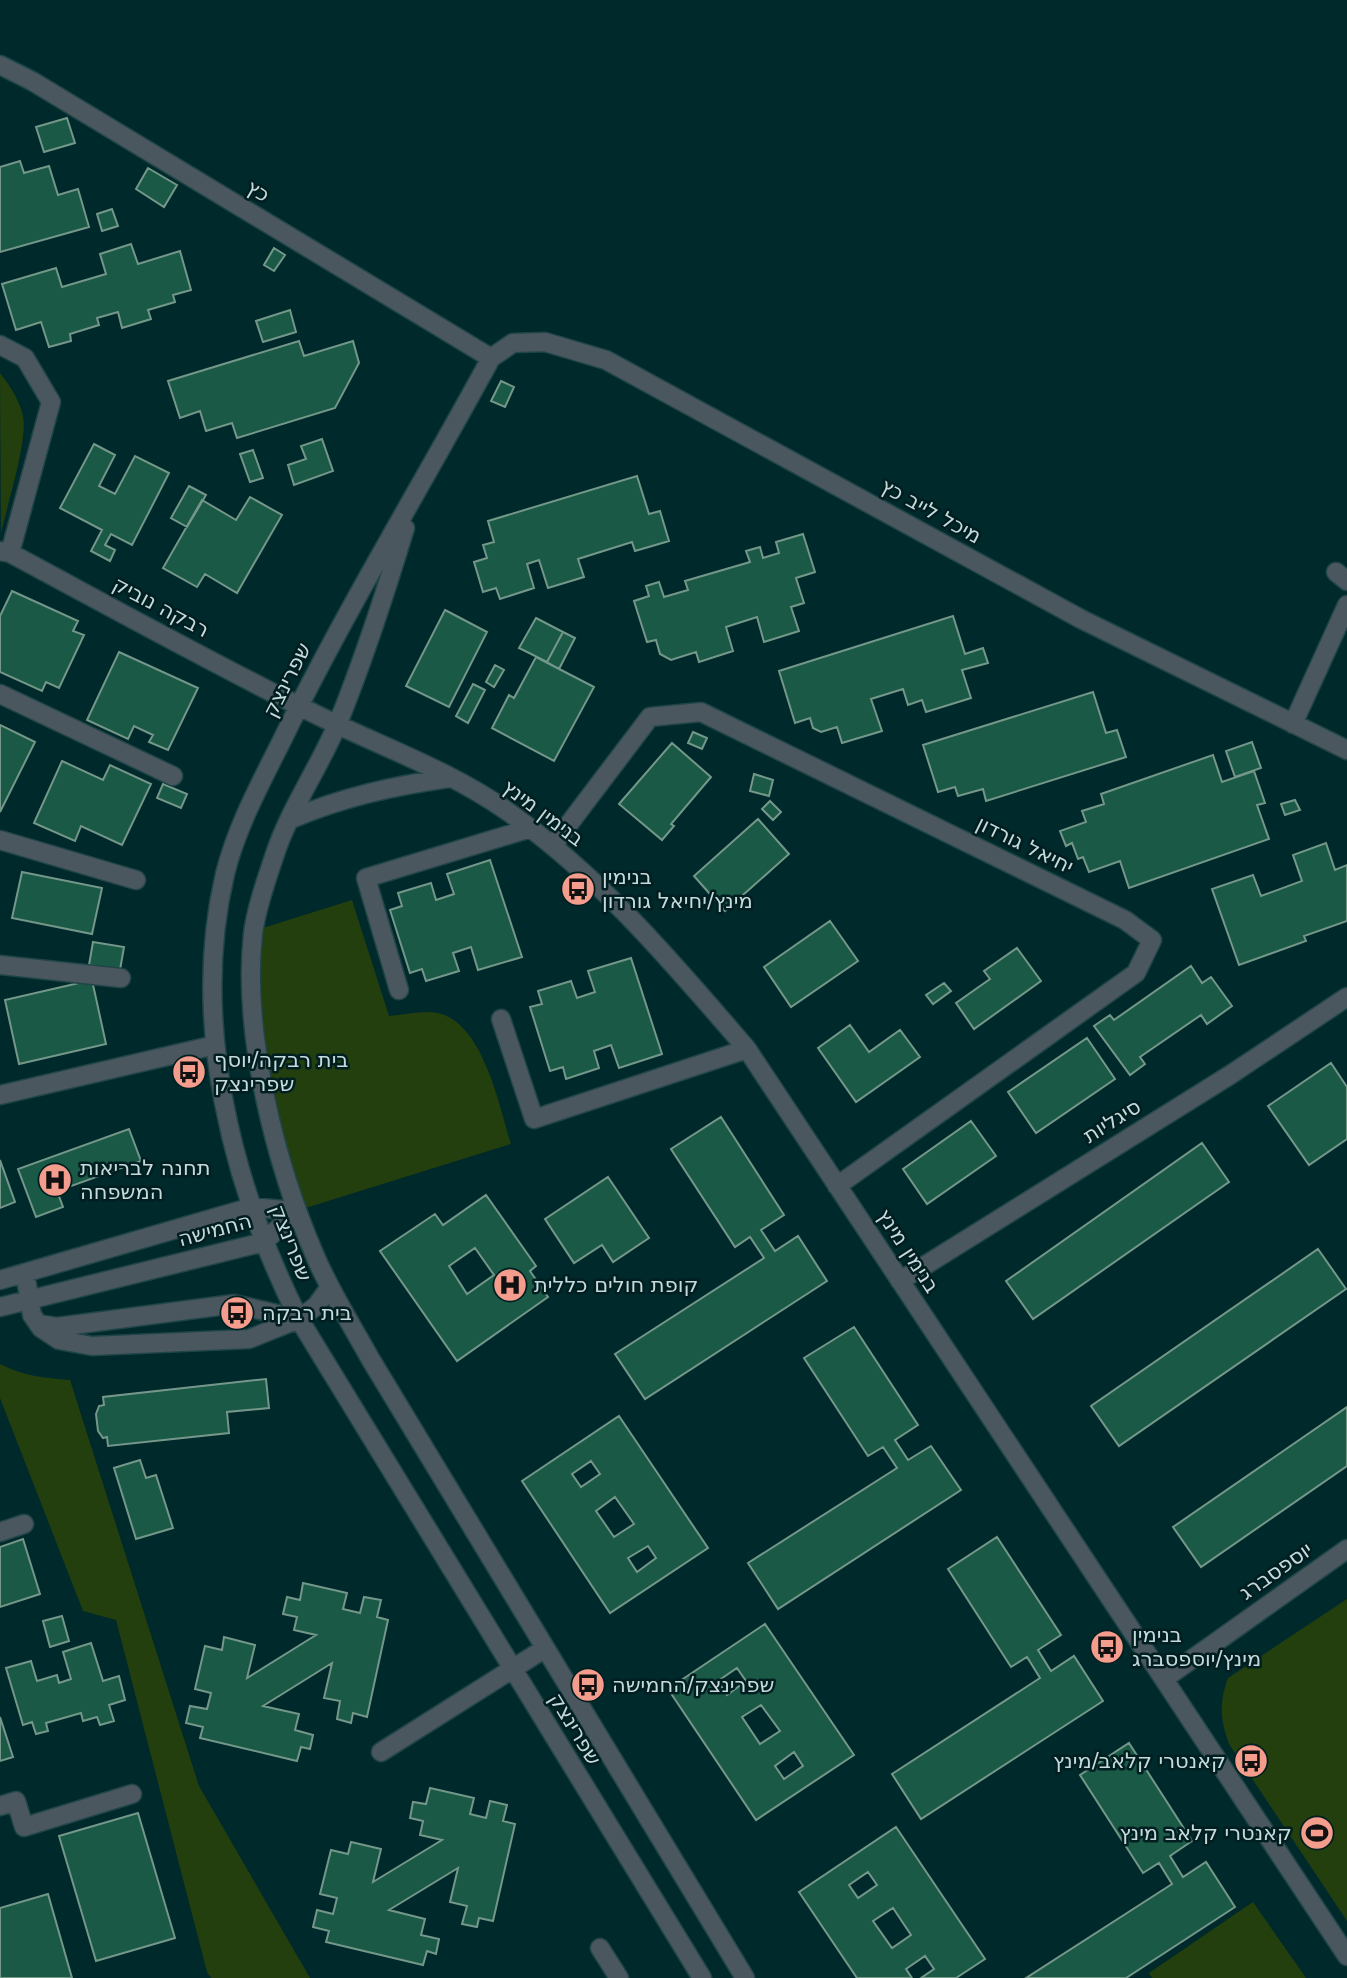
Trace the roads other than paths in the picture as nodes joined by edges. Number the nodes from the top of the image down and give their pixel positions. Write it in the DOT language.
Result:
graph roads {
  1 [pos="0,65"];
  2 [pos="0,345"];
  3 [pos="491,358"];
  4 [pos="413,502"];
  5 [pos="5,552"];
  6 [pos="1347,605"];
  7 [pos="0,694"];
  8 [pos="299,706"];
  9 [pos="1293,723"];
  10 [pos="337,725"];
  11 [pos="1347,750"];
  12 [pos="173,776"];
  13 [pos="450,778"];
  14 [pos="290,819"];
  15 [pos="531,828"];
  16 [pos="0,840"];
  17 [pos="553,845"];
  18 [pos="136,880"];
  19 [pos="0,965"];
  20 [pos="121,978"];
  21 [pos="399,990"];
  22 [pos="1347,997"];
  23 [pos="501,1019"];
  24 [pos="215,1045"];
  25 [pos="747,1049"];
  26 [pos="0,1095"];
  27 [pos="838,1186"];
  28 [pos="252,1207"];
  29 [pos="296,1211"];
  30 [pos="264,1242"];
  31 [pos="25,1273"];
  32 [pos="0,1280"];
  33 [pos="900,1281"];
  34 [pos="330,1287"];
  35 [pos="29,1301"];
  36 [pos="0,1307"];
  37 [pos="299,1319"];
  38 [pos="38,1324"];
  39 [pos="24,1524"];
  40 [pos="0,1532"];
  41 [pos="1347,1549"];
  42 [pos="544,1649"];
  43 [pos="513,1670"];
  44 [pos="1164,1679"];
  45 [pos="381,1752"];
  46 [pos="132,1794"];
  47 [pos="8,1804"];
  48 [pos="600,1948"];
  49 [pos="1347,1956"];
  50 [pos="619,1978"];
  51 [pos="702,1978"];
  52 [pos="745,1978"];
  1 -- 3 [label="street, כץ"];
  2 -- 5 [label="street"];
  3 -- 4 [label="street, שפרינצק"];
  3 -- 9 [label="street, מיכל לייב כץ"];
  4 -- 8 [label="street, שפרינצק"];
  4 -- 10 [label="street, שפרינצק"];
  5 -- 8 [label="street, רבקה נוביק"];
  6 -- 9 [label="street"];
  7 -- 12 [label="street"];
  8 -- 10 [label="street, בנימין מינץ"];
  8 -- 24 [label="street, שפרינצק"];
  9 -- 11 [label="street, מיכל לייב כץ"];
  10 -- 13 [label="street, בנימין מינץ"];
  10 -- 14 [label="street, שפרינצק"];
  13 -- 14 [label="street"];
  13 -- 15 [label="street, בנימין מינץ"];
  14 -- 29 [label="street, שפרינצק"];
  15 -- 17 [label="street, בנימין מינץ"];
  15 -- 21 [label="street"];
  16 -- 18 [label="street"];
  17 -- 25 [label="street, בנימין מינץ"];
  17 -- 27 [label="street, יחיאל גורדון"];
  19 -- 20 [label="street"];
  22 -- 33 [label="street, סיגליות"];
  23 -- 25 [label="street"];
  24 -- 26 [label="street"];
  24 -- 28 [label="street, שפרינצק"];
  25 -- 27 [label="street, בנימין מינץ"];
  27 -- 33 [label="street, בנימין מינץ"];
  28 -- 29 [label="street, החמישה"];
  28 -- 30 [label="street, שפרינצק"];
  28 -- 31 [label="street, החמישה"];
  29 -- 30 [label="street, החמישה"];
  29 -- 34 [label="street, שפרינצק"];
  30 -- 35 [label="street, החמישה"];
  30 -- 37 [label="street, שפרינצק"];
  31 -- 32 [label="street, החמישה"];
  31 -- 35 [label="street"];
  33 -- 44 [label="street, בנימין מינץ"];
  34 -- 37 [label="street"];
  34 -- 42 [label="street, שפרינצק"];
  35 -- 36 [label="street, החמישה"];
  35 -- 38 [label="street"];
  37 -- 38 [label="street"];
  37 -- 38 [label="street"];
  37 -- 43 [label="street, שפרינצק"];
  39 -- 40 [label="street"];
  41 -- 44 [label="street, יוספסברג"];
  42 -- 43 [label="street"];
  42 -- 52 [label="street, שפרינצק"];
  43 -- 45 [label="street"];
  43 -- 51 [label="street, שפרינצק"];
  44 -- 49 [label="street, בנימין מינץ"];
  46 -- 47 [label="street"];
  48 -- 50 [label="street"];
}
